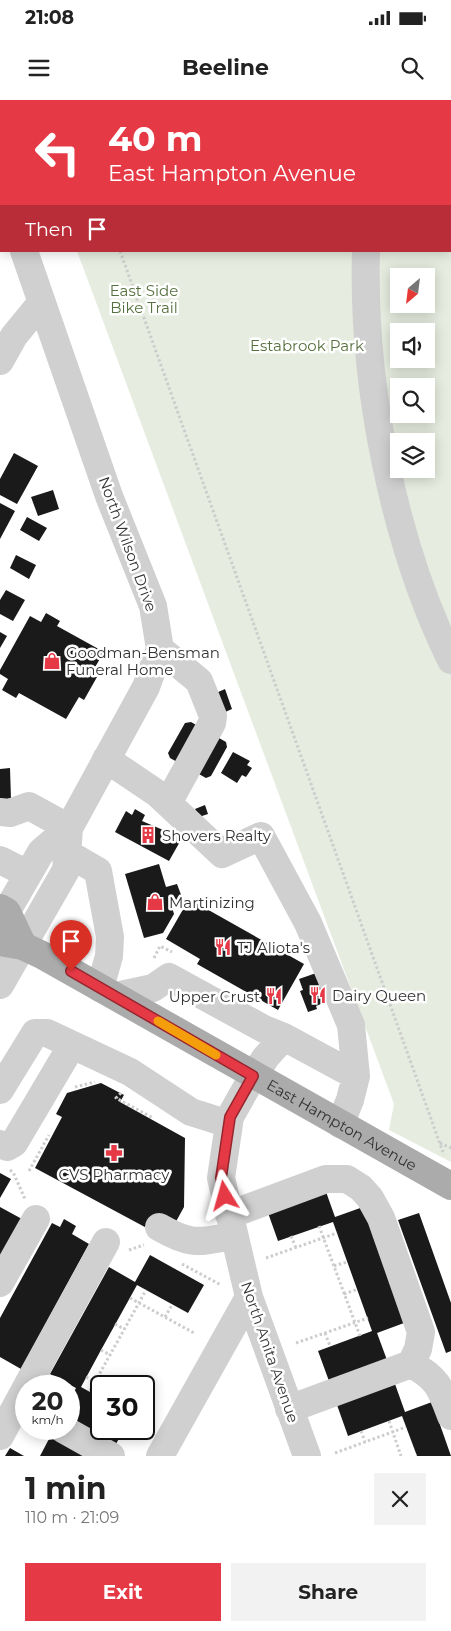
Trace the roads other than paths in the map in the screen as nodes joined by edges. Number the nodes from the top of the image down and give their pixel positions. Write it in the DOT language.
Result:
graph roads {
  1 [pos="24,252"];
  2 [pos="366,252"];
  3 [pos="41,303"];
  4 [pos="0,361"];
  5 [pos="160,649"];
  6 [pos="451,660"];
  7 [pos="106,759"];
  8 [pos="168,803"];
  9 [pos="0,812"];
  10 [pos="68,840"];
  11 [pos="0,860"];
  12 [pos="28,874"];
  13 [pos="2,914"];
  14 [pos="12,944"];
  15 [pos="0,985"];
  16 [pos="108,992"];
  17 [pos="284,1037"];
  18 [pos="72,1044"];
  19 [pos="253,1076"];
  20 [pos="356,1076"];
  21 [pos="0,1090"];
  22 [pos="229,1124"];
  23 [pos="340,1124"];
  24 [pos="3,1156"];
  25 [pos="451,1186"];
  26 [pos="36,1219"];
  27 [pos="232,1226"];
  28 [pos="153,1236"];
  29 [pos="101,1251"];
  30 [pos="0,1283"];
  31 [pos="248,1297"];
  32 [pos="411,1364"];
  33 [pos="36,1375"];
  34 [pos="289,1409"];
  35 [pos="15,1412"];
  36 [pos="451,1416"];
  37 [pos="0,1436"];
  38 [pos="80,1439"];
  39 [pos="111,1456"];
  40 [pos="160,1456"];
  41 [pos="307,1456"];
  1 -- 3 [label="street, North Wilson Drive"];
  2 -- 6 [label="street"];
  3 -- 4 [label="street"];
  3 -- 5 [label="street, North Wilson Drive"];
  5 -- 7 [label="street, North Wilson Drive"];
  5 -- 8 [label="street"];
  7 -- 8 [label="street"];
  7 -- 10 [label="street, North Wilson Drive"];
  8 -- 20 [label="street"];
  9 -- 10 [label="street"];
  10 -- 12 [label="street"];
  10 -- 14 [label="street"];
  10 -- 16 [label="street"];
  11 -- 12 [label="street"];
  12 -- 13 [label="street"];
  13 -- 14 [label="main road"];
  14 -- 15 [label="street"];
  14 -- 16 [label="main road, East Hampton Avenue"];
  16 -- 17 [label="street"];
  16 -- 19 [label="main road, East Hampton Avenue"];
  17 -- 19 [label="street, North Anita Avenue"];
  17 -- 20 [label="street"];
  18 -- 21 [label="street"];
  18 -- 22 [label="street"];
  18 -- 24 [label="street"];
  19 -- 22 [label="street, North Anita Avenue"];
  19 -- 23 [label="main road, East Hampton Avenue"];
  20 -- 23 [label="street"];
  22 -- 27 [label="street, North Anita Avenue"];
  23 -- 25 [label="main road, East Hampton Avenue"];
  26 -- 30 [label="street"];
  27 -- 28 [label="street"];
  27 -- 31 [label="street, North Anita Avenue"];
  27 -- 32 [label="street"];
  29 -- 33 [label="street"];
  31 -- 34 [label="street, North Anita Avenue"];
  31 -- 40 [label="street"];
  32 -- 34 [label="street"];
  32 -- 36 [label="street"];
  34 -- 41 [label="street, North Anita Avenue"];
  35 -- 37 [label="street"];
  38 -- 39 [label="street"];
}
